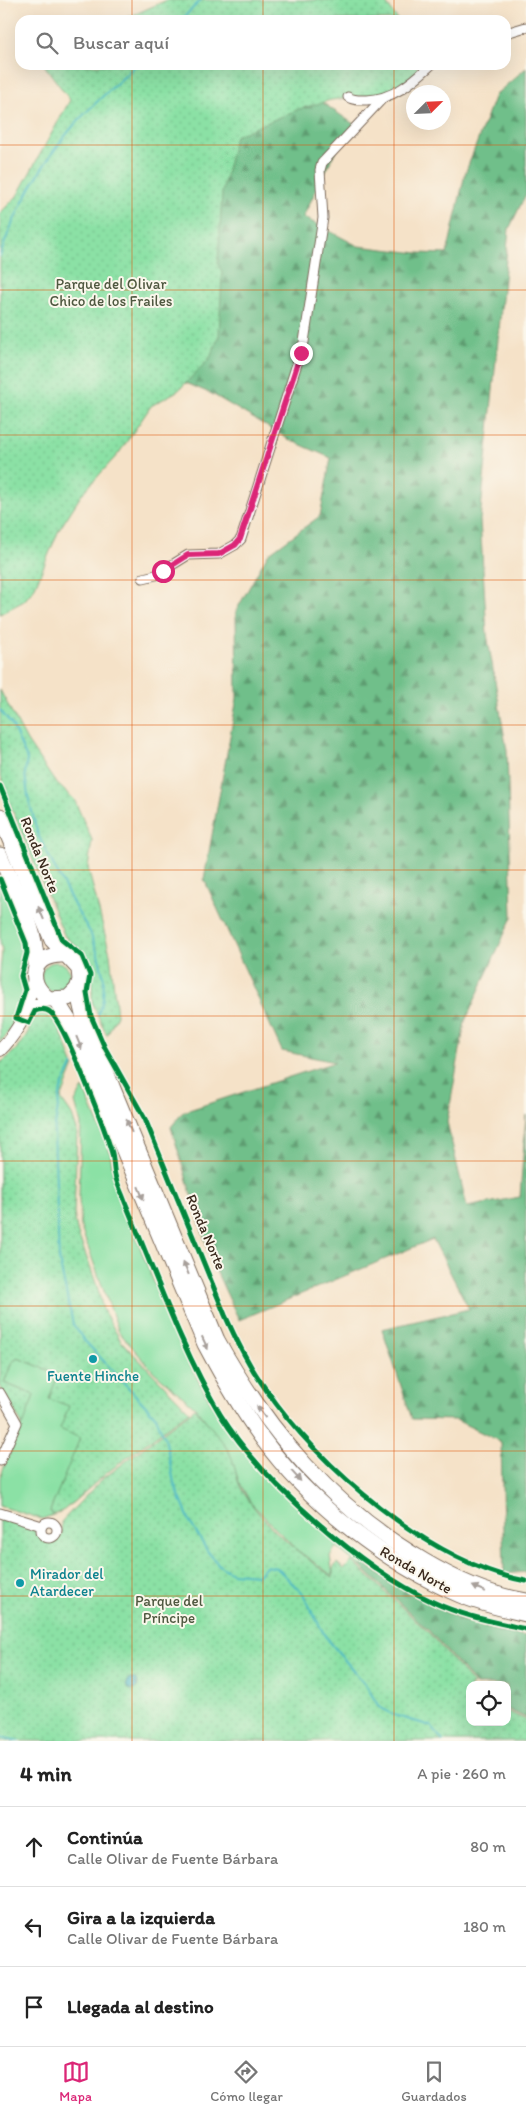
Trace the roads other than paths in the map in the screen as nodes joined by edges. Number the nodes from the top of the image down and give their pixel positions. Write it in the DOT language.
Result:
graph roads {
  1 [pos="526,27"];
  2 [pos="511,32"];
  3 [pos="425,70"];
  4 [pos="348,97"];
  5 [pos="382,98"];
  6 [pos="143,578"];
  7 [pos="0,816"];
  8 [pos="0,855"];
  9 [pos="64,955"];
  10 [pos="35,973"];
  11 [pos="76,990"];
  12 [pos="52,1000"];
  13 [pos="22,1020"];
  14 [pos="0,1050"];
  15 [pos="0,1393"];
  16 [pos="0,1461"];
  17 [pos="0,1513"];
  18 [pos="42,1526"];
  19 [pos="526,1601"];
  20 [pos="526,1614"];
  1 -- 2 [label="street"];
  3 -- 5 [label="street"];
  4 -- 5 [label="street"];
  5 -- 6 [label="street"];
  9 -- 7 [label="highway, Ronda Norte, one-way"];
  8 -- 10 [label="highway"];
  9 -- 10 [label="highway"];
  9 -- 11 [label="highway, Ronda Norte"];
  10 -- 12 [label="highway, Ronda Norte"];
  10 -- 13 [label="main road"];
  11 -- 12 [label="highway"];
  19 -- 11 [label="highway, Ronda Norte, one-way"];
  12 -- 13 [label="main road"];
  12 -- 20 [label="highway, Ronda Norte, one-way"];
  13 -- 14 [label="main road"];
  15 -- 16 [label="street"];
  17 -- 18 [label="street"];
}
